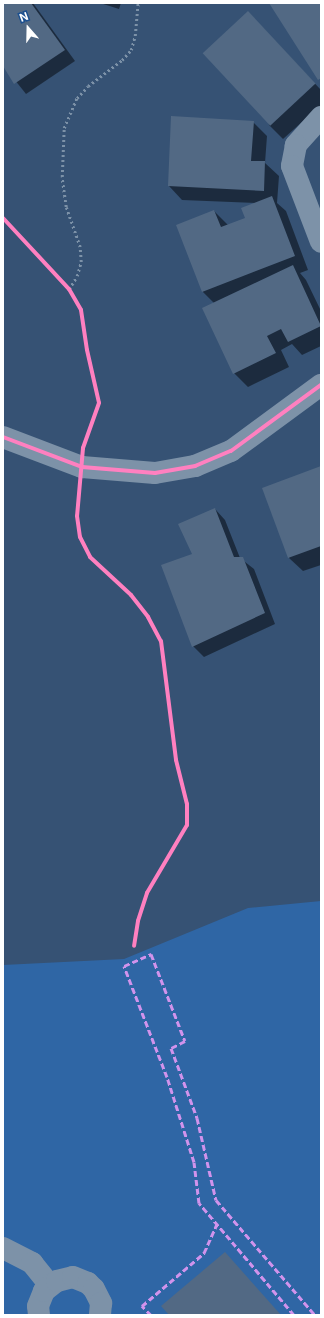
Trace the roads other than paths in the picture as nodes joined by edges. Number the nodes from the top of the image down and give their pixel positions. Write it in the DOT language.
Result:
graph roads {
  1 [pos="321,117"];
  2 [pos="321,242"];
  3 [pos="321,385"];
  4 [pos="3,436"];
  5 [pos="3,1248"];
  6 [pos="50,1285"];
  7 [pos="39,1315"];
  8 [pos="100,1315"];
  1 -- 2 [label="street"];
  3 -- 4 [label="street"];
  5 -- 6 [label="street"];
  6 -- 7 [label="street"];
  6 -- 8 [label="street"];
}
